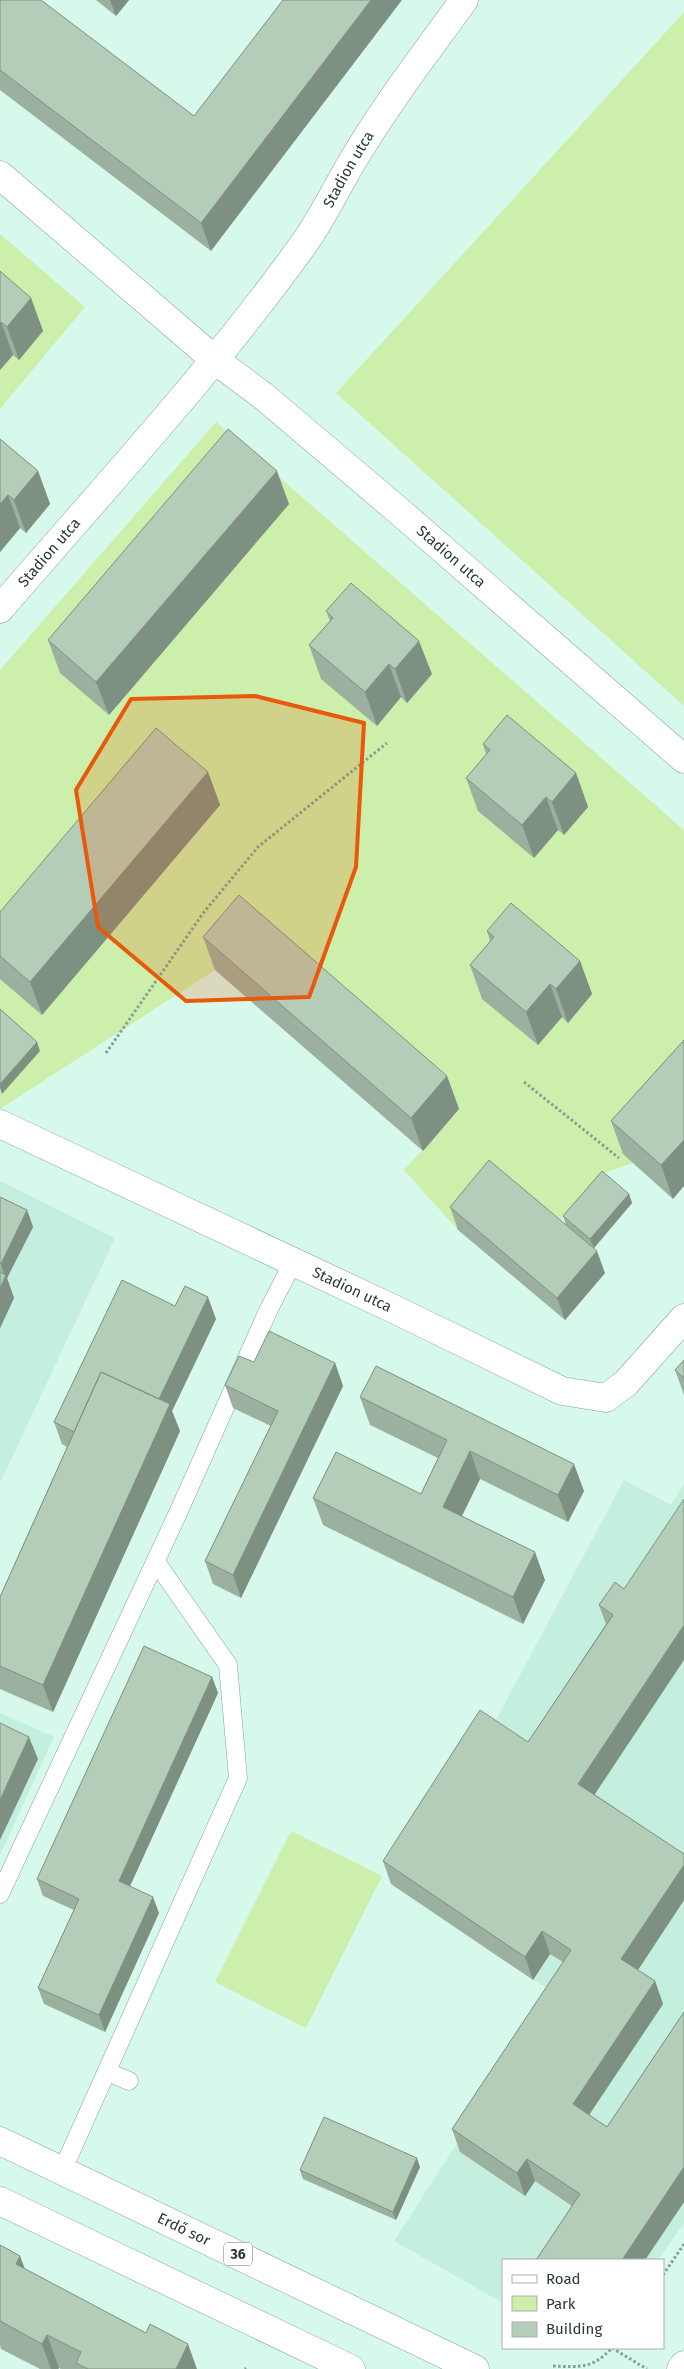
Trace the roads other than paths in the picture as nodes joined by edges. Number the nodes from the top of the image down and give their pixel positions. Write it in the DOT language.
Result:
graph roads {
  1 [pos="464,0"];
  2 [pos="0,175"];
  3 [pos="215,360"];
  4 [pos="0,609"];
  5 [pos="684,759"];
  6 [pos="0,1124"];
  7 [pos="293,1262"];
  8 [pos="684,1318"];
  9 [pos="156,1562"];
  10 [pos="0,1894"];
  11 [pos="108,2072"];
  12 [pos="128,2081"];
  13 [pos="0,2141"];
  14 [pos="63,2169"];
  15 [pos="0,2201"];
  16 [pos="684,2365"];
  17 [pos="351,2369"];
  18 [pos="475,2369"];
  19 [pos="681,2369"];
  1 -- 3 [label="street, Stadion utca"];
  2 -- 3 [label="street, Stadion utca"];
  3 -- 4 [label="street, Stadion utca"];
  3 -- 5 [label="street, Stadion utca"];
  6 -- 7 [label="street, Stadion utca"];
  7 -- 8 [label="street, Stadion utca"];
  7 -- 9 [label="lane"];
  9 -- 10 [label="lane"];
  9 -- 11 [label="lane"];
  11 -- 12 [label="lane"];
  11 -- 14 [label="lane"];
  13 -- 14 [label="street, Erdő sor / 36"];
  14 -- 18 [label="street, Erdő sor / 36"];
  15 -- 17 [label="street"];
  16 -- 19 [label="street"];
}
